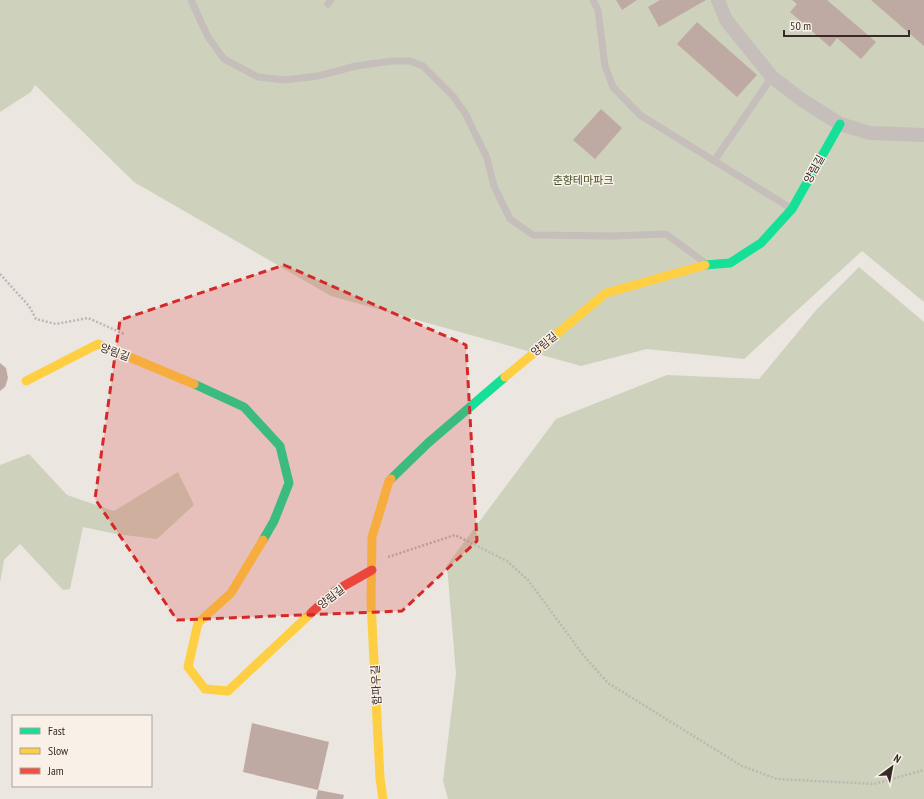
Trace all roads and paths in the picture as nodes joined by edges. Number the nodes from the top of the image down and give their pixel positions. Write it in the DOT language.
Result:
graph roads {
  1 [pos="190,0"];
  2 [pos="593,0"];
  3 [pos="718,0"];
  4 [pos="772,77"];
  5 [pos="840,124"];
  6 [pos="924,135"];
  7 [pos="714,161"];
  8 [pos="792,209"];
  9 [pos="708,264"];
  10 [pos="26,381"];
  11 [pos="372,566"];
  12 [pos="924,770"];
  13 [pos="383,799"];
  1 -- 9 [label="lane"];
  2 -- 7 [label="lane"];
  3 -- 4 [label="street"];
  4 -- 5 [label="street"];
  4 -- 7 [label="lane"];
  5 -- 6 [label="street"];
  5 -- 8 [label="street, 양림길"];
  7 -- 8 [label="lane"];
  8 -- 9 [label="street, 양림길"];
  9 -- 11 [label="street, 양림길"];
  10 -- 11 [label="street, 양림길"];
  11 -- 12 [label="path"];
  11 -- 13 [label="street, 함파우길"];
}
